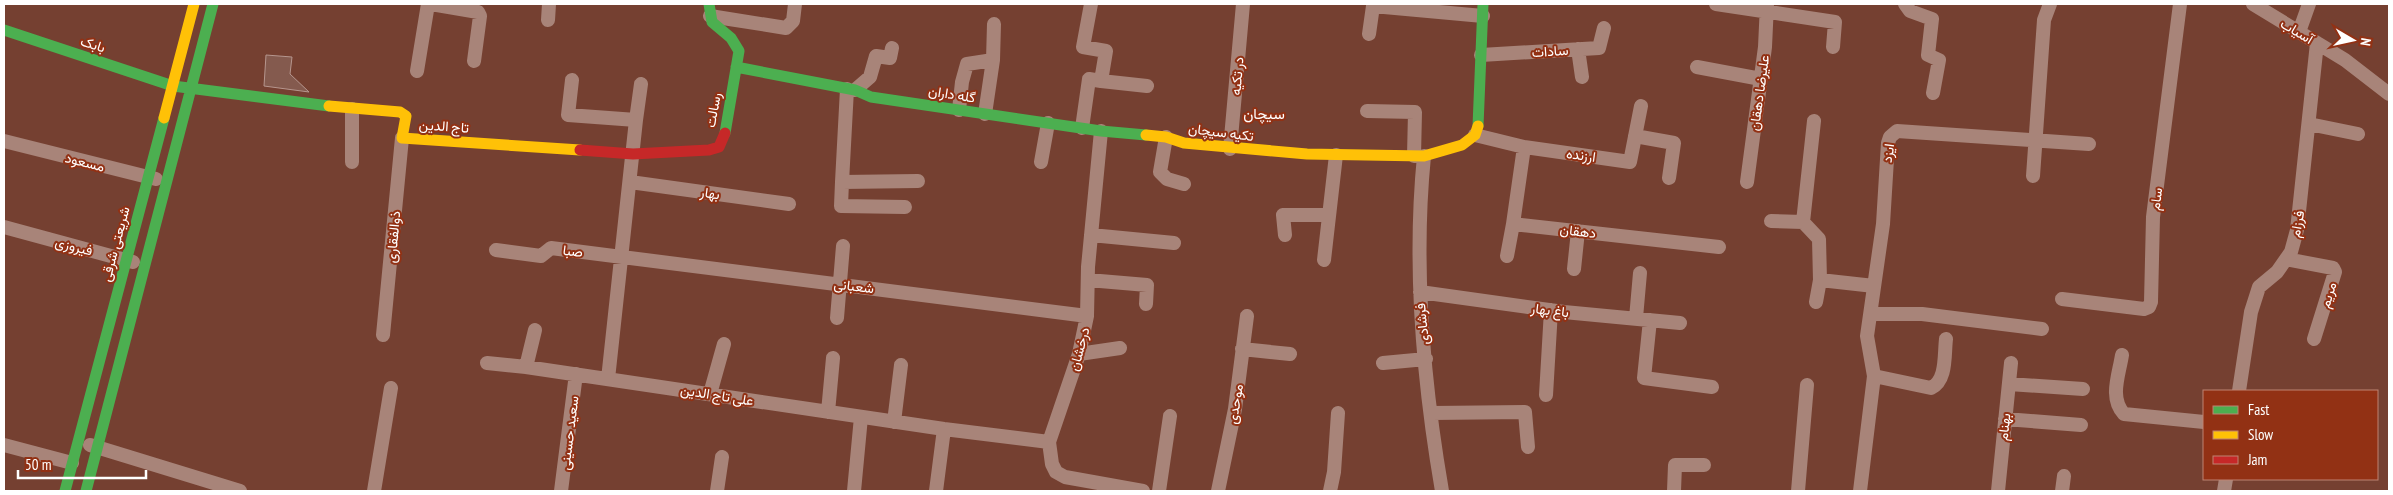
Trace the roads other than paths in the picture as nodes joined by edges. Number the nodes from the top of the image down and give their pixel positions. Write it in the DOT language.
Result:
graph roads {
  1 [pos="194,4"];
  2 [pos="213,4"];
  3 [pos="430,4"];
  4 [pos="549,4"];
  5 [pos="795,4"];
  6 [pos="1091,4"];
  7 [pos="1243,4"];
  8 [pos="1716,4"];
  9 [pos="1904,4"];
  10 [pos="2050,4"];
  11 [pos="2180,4"];
  12 [pos="2253,4"];
  13 [pos="2309,4"];
  14 [pos="1766,8"];
  15 [pos="710,10"];
  16 [pos="1483,10"];
  17 [pos="548,20"];
  18 [pos="994,24"];
  19 [pos="1604,28"];
  20 [pos="4,30"];
  21 [pos="2299,32"];
  22 [pos="1369,34"];
  23 [pos="2317,43"];
  24 [pos="1833,47"];
  25 [pos="892,48"];
  26 [pos="1578,49"];
  27 [pos="1481,55"];
  28 [pos="993,60"];
  29 [pos="474,61"];
  30 [pos="736,67"];
  31 [pos="1697,67"];
  32 [pos="417,71"];
  33 [pos="1582,77"];
  34 [pos="1761,79"];
  35 [pos="572,80"];
  36 [pos="1101,81"];
  37 [pos="641,84"];
  38 [pos="173,86"];
  39 [pos="1147,86"];
  40 [pos="851,89"];
  41 [pos="192,90"];
  42 [pos="1933,93"];
  43 [pos="2389,94"];
  44 [pos="1641,106"];
  45 [pos="352,109"];
  46 [pos="959,110"];
  47 [pos="1367,111"];
  48 [pos="985,114"];
  49 [pos="636,120"];
  50 [pos="1814,121"];
  51 [pos="1048,123"];
  52 [pos="2309,124"];
  53 [pos="1082,128"];
  54 [pos="1100,131"];
  55 [pos="2358,134"];
  56 [pos="1475,135"];
  57 [pos="1635,136"];
  58 [pos="1166,137"];
  59 [pos="402,138"];
  60 [pos="2035,140"];
  61 [pos="4,141"];
  62 [pos="2090,144"];
  63 [pos="1524,148"];
  64 [pos="1230,149"];
  65 [pos="633,154"];
  66 [pos="1336,155"];
  67 [pos="1419,156"];
  68 [pos="352,162"];
  69 [pos="1041,162"];
  70 [pos="2033,176"];
  71 [pos="148,177"];
  72 [pos="1669,178"];
  73 [pos="918,180"];
  74 [pos="166,182"];
  75 [pos="630,182"];
  76 [pos="842,182"];
  77 [pos="1747,182"];
  78 [pos="1184,184"];
  79 [pos="789,204"];
  80 [pos="905,207"];
  81 [pos="1329,215"];
  82 [pos="1771,221"];
  83 [pos="1803,222"];
  84 [pos="1514,224"];
  85 [pos="4,227"];
  86 [pos="1578,231"];
  87 [pos="1091,235"];
  88 [pos="1285,235"];
  89 [pos="1174,243"];
  90 [pos="843,246"];
  91 [pos="1719,248"];
  92 [pos="496,250"];
  93 [pos="622,256"];
  94 [pos="1507,256"];
  95 [pos="2286,259"];
  96 [pos="126,260"];
  97 [pos="1324,260"];
  98 [pos="144,265"];
  99 [pos="1574,269"];
  100 [pos="1640,273"];
  101 [pos="1088,280"];
  102 [pos="1820,280"];
  103 [pos="840,284"];
  104 [pos="1874,286"];
  105 [pos="1420,292"];
  106 [pos="2062,299"];
  107 [pos="1816,302"];
  108 [pos="1146,304"];
  109 [pos="1551,310"];
  110 [pos="1870,314"];
  111 [pos="1087,316"];
  112 [pos="1247,316"];
  113 [pos="837,318"];
  114 [pos="1636,318"];
  115 [pos="1650,320"];
  116 [pos="1680,323"];
  117 [pos="2042,329"];
  118 [pos="535,330"];
  119 [pos="383,335"];
  120 [pos="1946,339"];
  121 [pos="2314,339"];
  122 [pos="724,344"];
  123 [pos="1120,348"];
  124 [pos="1242,349"];
  125 [pos="1079,354"];
  126 [pos="1290,354"];
  127 [pos="2122,355"];
  128 [pos="833,358"];
  129 [pos="1426,359"];
  130 [pos="2010,362"];
  131 [pos="487,363"];
  132 [pos="1383,363"];
  133 [pos="901,365"];
  134 [pos="526,367"];
  135 [pos="576,374"];
  136 [pos="1874,376"];
  137 [pos="608,379"];
  138 [pos="2008,384"];
  139 [pos="1807,385"];
  140 [pos="391,388"];
  141 [pos="1712,388"];
  142 [pos="2082,389"];
  143 [pos="2239,390"];
  144 [pos="710,394"];
  145 [pos="1546,395"];
  146 [pos="828,412"];
  147 [pos="1338,413"];
  148 [pos="1432,413"];
  149 [pos="1170,416"];
  150 [pos="861,417"];
  151 [pos="2005,419"];
  152 [pos="894,422"];
  153 [pos="2203,422"];
  154 [pos="2081,426"];
  155 [pos="944,429"];
  156 [pos="77,441"];
  157 [pos="1049,442"];
  158 [pos="4,445"];
  159 [pos="96,447"];
  160 [pos="1528,447"];
  161 [pos="722,457"];
  162 [pos="72,463"];
  163 [pos="1704,465"];
  164 [pos="2064,476"];
  165 [pos="65,491"];
  166 [pos="86,491"];
  167 [pos="240,491"];
  168 [pos="374,491"];
  169 [pos="561,491"];
  170 [pos="717,491"];
  171 [pos="854,491"];
  172 [pos="936,491"];
  173 [pos="1143,491"];
  174 [pos="1159,491"];
  175 [pos="1218,491"];
  176 [pos="1330,491"];
  177 [pos="1442,491"];
  178 [pos="1674,491"];
  179 [pos="1798,491"];
  180 [pos="1860,491"];
  181 [pos="1998,491"];
  182 [pos="2062,491"];
  1 -- 38 [label="street, شریعتی شرقی"];
  2 -- 41 [label="street"];
  3 -- 29 [label="street"];
  3 -- 32 [label="street"];
  4 -- 17 [label="street"];
  5 -- 15 [label="street"];
  6 -- 36 [label="street"];
  7 -- 64 [label="street, در تکیه"];
  8 -- 14 [label="street"];
  9 -- 42 [label="street"];
  10 -- 60 [label="street"];
  11 -- 106 [label="street, سام"];
  12 -- 21 [label="street, آسیاب"];
  13 -- 21 [label="street"];
  14 -- 24 [label="street"];
  14 -- 34 [label="street, علیرضا دهقان"];
  15 -- 30 [label="street, رسالت"];
  16 -- 22 [label="street"];
  16 -- 27 [label="street"];
  18 -- 28 [label="street"];
  19 -- 26 [label="street, سادات"];
  20 -- 38 [label="street, بابک"];
  21 -- 23 [label="street, آسیاب"];
  23 -- 43 [label="street, آسیاب"];
  23 -- 52 [label="street, فرزام"];
  25 -- 40 [label="street"];
  26 -- 27 [label="street, سادات"];
  26 -- 33 [label="street"];
  27 -- 56 [label="street"];
  28 -- 46 [label="street"];
  28 -- 48 [label="street"];
  30 -- 40 [label="street, گله داران"];
  30 -- 65 [label="street, رسالت"];
  31 -- 34 [label="street"];
  34 -- 77 [label="street, علیرضا دهقان"];
  35 -- 49 [label="street"];
  36 -- 39 [label="street"];
  36 -- 53 [label="street"];
  37 -- 49 [label="street"];
  38 -- 41 [label="street, بابک"];
  38 -- 71 [label="street, شریعتی شرقی"];
  40 -- 46 [label="street, گله داران"];
  40 -- 76 [label="street"];
  41 -- 45 [label="street, تاج الدین"];
  41 -- 74 [label="street"];
  44 -- 57 [label="street, ارزنده"];
  45 -- 59 [label="street, تاج الدین"];
  45 -- 68 [label="street"];
  46 -- 48 [label="street, گله داران"];
  47 -- 67 [label="street, فرشادی"];
  48 -- 51 [label="street, گله داران"];
  49 -- 65 [label="street"];
  50 -- 83 [label="street"];
  51 -- 53 [label="street, گله داران"];
  51 -- 69 [label="street"];
  52 -- 55 [label="street"];
  52 -- 95 [label="street, فرزام"];
  53 -- 54 [label="street, گله داران"];
  54 -- 58 [label="street, گله داران"];
  54 -- 87 [label="street, درخشان"];
  56 -- 63 [label="street, ارزنده"];
  56 -- 67 [label="street"];
  57 -- 63 [label="street, ارزنده"];
  57 -- 72 [label="street"];
  58 -- 64 [label="street, تکیه سیچان"];
  58 -- 78 [label="street"];
  59 -- 65 [label="street, تاج الدین"];
  59 -- 119 [label="street, ذوالفقاری"];
  60 -- 62 [label="street, ایزد"];
  60 -- 70 [label="street"];
  60 -- 104 [label="street, ایزد"];
  61 -- 71 [label="street, مسعود"];
  63 -- 84 [label="street"];
  64 -- 66 [label="street, تکیه سیچان"];
  65 -- 75 [label="street"];
  66 -- 67 [label="street"];
  66 -- 81 [label="street"];
  67 -- 105 [label="street, فرشادی"];
  71 -- 74 [label="street, مسعود"];
  71 -- 96 [label="street, شریعتی شرقی"];
  73 -- 76 [label="street"];
  74 -- 98 [label="street"];
  75 -- 79 [label="street, بهار"];
  75 -- 93 [label="street"];
  76 -- 80 [label="street"];
  81 -- 88 [label="street"];
  81 -- 97 [label="street"];
  82 -- 83 [label="street"];
  83 -- 102 [label="street"];
  84 -- 86 [label="street, دهقان"];
  84 -- 94 [label="street"];
  85 -- 96 [label="street, فیروزی"];
  86 -- 91 [label="street, دهقان"];
  86 -- 99 [label="street"];
  87 -- 89 [label="street"];
  87 -- 101 [label="street, درخشان"];
  90 -- 103 [label="street"];
  92 -- 93 [label="street, صبا"];
  93 -- 103 [label="street, شعبانی"];
  93 -- 137 [label="street"];
  95 -- 121 [label="street, مریم"];
  95 -- 143 [label="street, فرزام"];
  96 -- 98 [label="street, فیروزی"];
  96 -- 156 [label="street, شریعتی شرقی"];
  98 -- 159 [label="street"];
  100 -- 114 [label="street"];
  101 -- 108 [label="street"];
  101 -- 111 [label="street, درخشان"];
  102 -- 104 [label="street"];
  102 -- 107 [label="street"];
  103 -- 111 [label="street, شعبانی"];
  103 -- 113 [label="street"];
  104 -- 110 [label="street, ایزد"];
  105 -- 109 [label="street, باغ بهار"];
  105 -- 129 [label="street, فرشادی"];
  109 -- 114 [label="street, باغ بهار"];
  109 -- 145 [label="street"];
  110 -- 117 [label="street"];
  110 -- 136 [label="street, ایزد"];
  111 -- 125 [label="street, درخشان"];
  112 -- 124 [label="street, موحدی"];
  114 -- 115 [label="street, باغ بهار"];
  115 -- 116 [label="street, باغ بهار"];
  115 -- 141 [label="street"];
  118 -- 134 [label="street"];
  120 -- 136 [label="street"];
  122 -- 144 [label="street"];
  123 -- 125 [label="street"];
  124 -- 126 [label="street"];
  124 -- 175 [label="street, موحدی"];
  125 -- 157 [label="street, درخشان"];
  127 -- 153 [label="street"];
  128 -- 146 [label="street"];
  129 -- 132 [label="street"];
  129 -- 148 [label="street, فرشادی"];
  130 -- 138 [label="street, بهنام"];
  131 -- 134 [label="street, علی تاج الدین"];
  133 -- 152 [label="street"];
  134 -- 135 [label="street, علی تاج الدین"];
  135 -- 137 [label="street, علی تاج الدین"];
  135 -- 169 [label="street, سعید حسینی"];
  136 -- 180 [label="street, ایزد"];
  137 -- 144 [label="street, علی تاج الدین"];
  138 -- 142 [label="street"];
  138 -- 151 [label="street, بهنام"];
  139 -- 179 [label="street"];
  140 -- 168 [label="street"];
  144 -- 146 [label="street, علی تاج الدین"];
  146 -- 150 [label="street, علی تاج الدین"];
  147 -- 176 [label="street"];
  148 -- 160 [label="street"];
  148 -- 177 [label="street, فرشادی"];
  149 -- 174 [label="street"];
  150 -- 152 [label="street, علی تاج الدین"];
  150 -- 171 [label="street"];
  151 -- 154 [label="street"];
  151 -- 181 [label="street, بهنام"];
  152 -- 155 [label="street, علی تاج الدین"];
  155 -- 157 [label="street, علی تاج الدین"];
  155 -- 172 [label="street"];
  156 -- 159 [label="street"];
  156 -- 162 [label="street, شریعتی شرقی"];
  157 -- 173 [label="street, درخشان"];
  158 -- 162 [label="street"];
  159 -- 166 [label="street"];
  159 -- 167 [label="street"];
  161 -- 170 [label="street"];
  162 -- 165 [label="street, شریعتی شرقی"];
  163 -- 178 [label="street"];
  164 -- 182 [label="street"];
}
